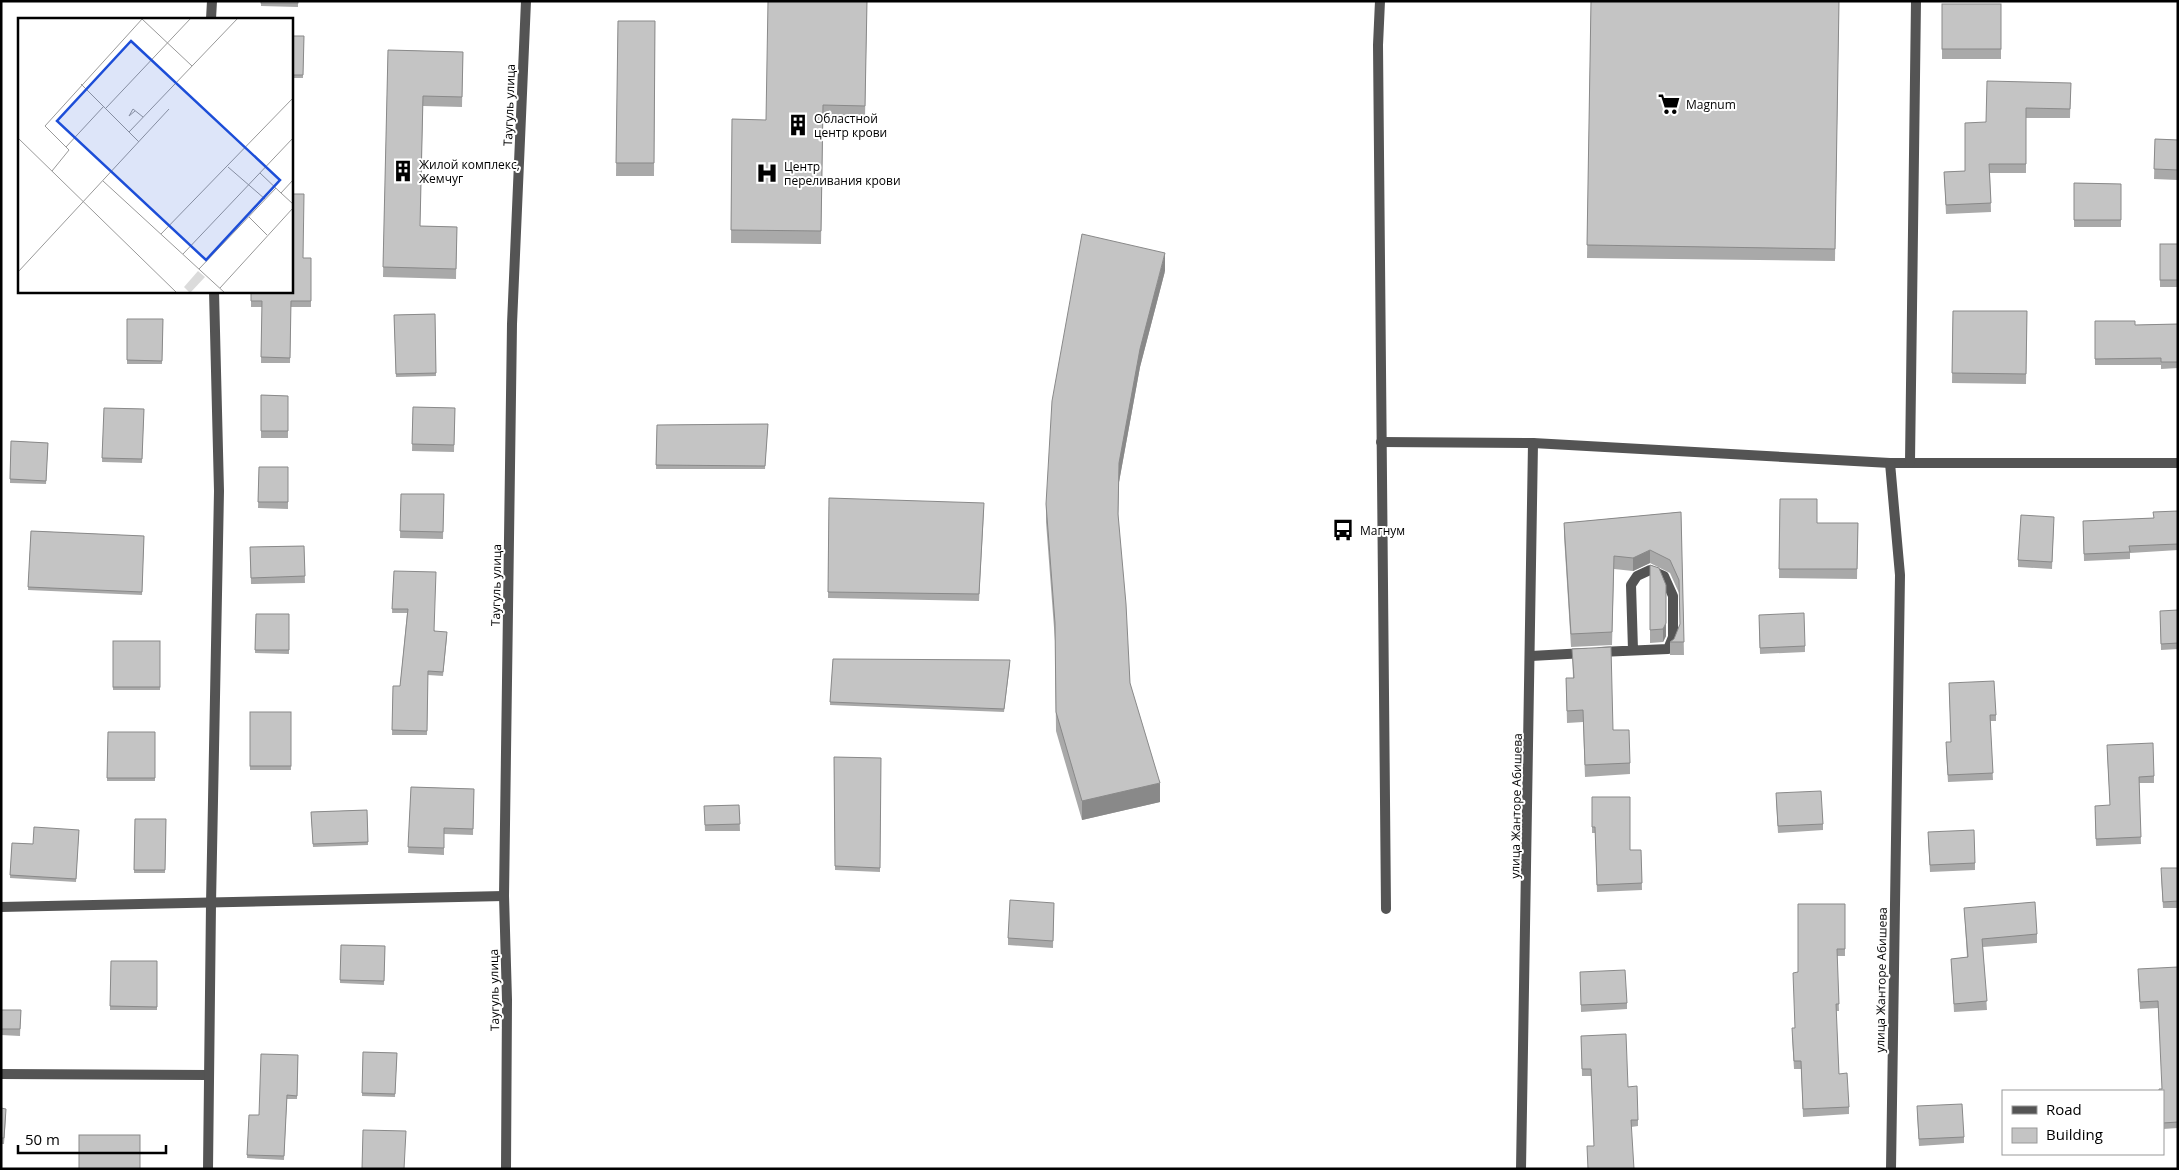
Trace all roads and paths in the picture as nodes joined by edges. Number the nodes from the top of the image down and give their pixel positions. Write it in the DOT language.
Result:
graph roads {
  1 [pos="212,1"];
  2 [pos="526,1"];
  3 [pos="1380,1"];
  4 [pos="1916,1"];
  5 [pos="211,18"];
  6 [pos="214,292"];
  7 [pos="1381,442"];
  8 [pos="1533,444"];
  9 [pos="1910,462"];
  10 [pos="1890,463"];
  11 [pos="2178,463"];
  12 [pos="1633,650"];
  13 [pos="1531,656"];
  14 [pos="504,896"];
  15 [pos="211,904"];
  16 [pos="1,907"];
  17 [pos="1386,909"];
  18 [pos="1,1074"];
  19 [pos="208,1075"];
  20 [pos="208,1169"];
  21 [pos="506,1169"];
  22 [pos="1521,1169"];
  23 [pos="1891,1169"];
  1 -- 5 [label="street"];
  2 -- 14 [label="street, Таугуль улица"];
  3 -- 7 [label="street"];
  4 -- 9 [label="street"];
  6 -- 15 [label="street"];
  7 -- 8 [label="street"];
  7 -- 17 [label="street"];
  8 -- 10 [label="street"];
  8 -- 13 [label="street, улица Жанторе Абишева"];
  9 -- 10 [label="street"];
  9 -- 11 [label="street"];
  10 -- 23 [label="street, улица Жанторе Абишева"];
  12 -- 12 [label="street"];
  12 -- 13 [label="street"];
  13 -- 22 [label="street, улица Жанторе Абишева"];
  14 -- 15 [label="street"];
  14 -- 21 [label="street, Таугуль улица"];
  15 -- 16 [label="street"];
  15 -- 19 [label="street"];
  18 -- 19 [label="street"];
  19 -- 20 [label="street"];
}
